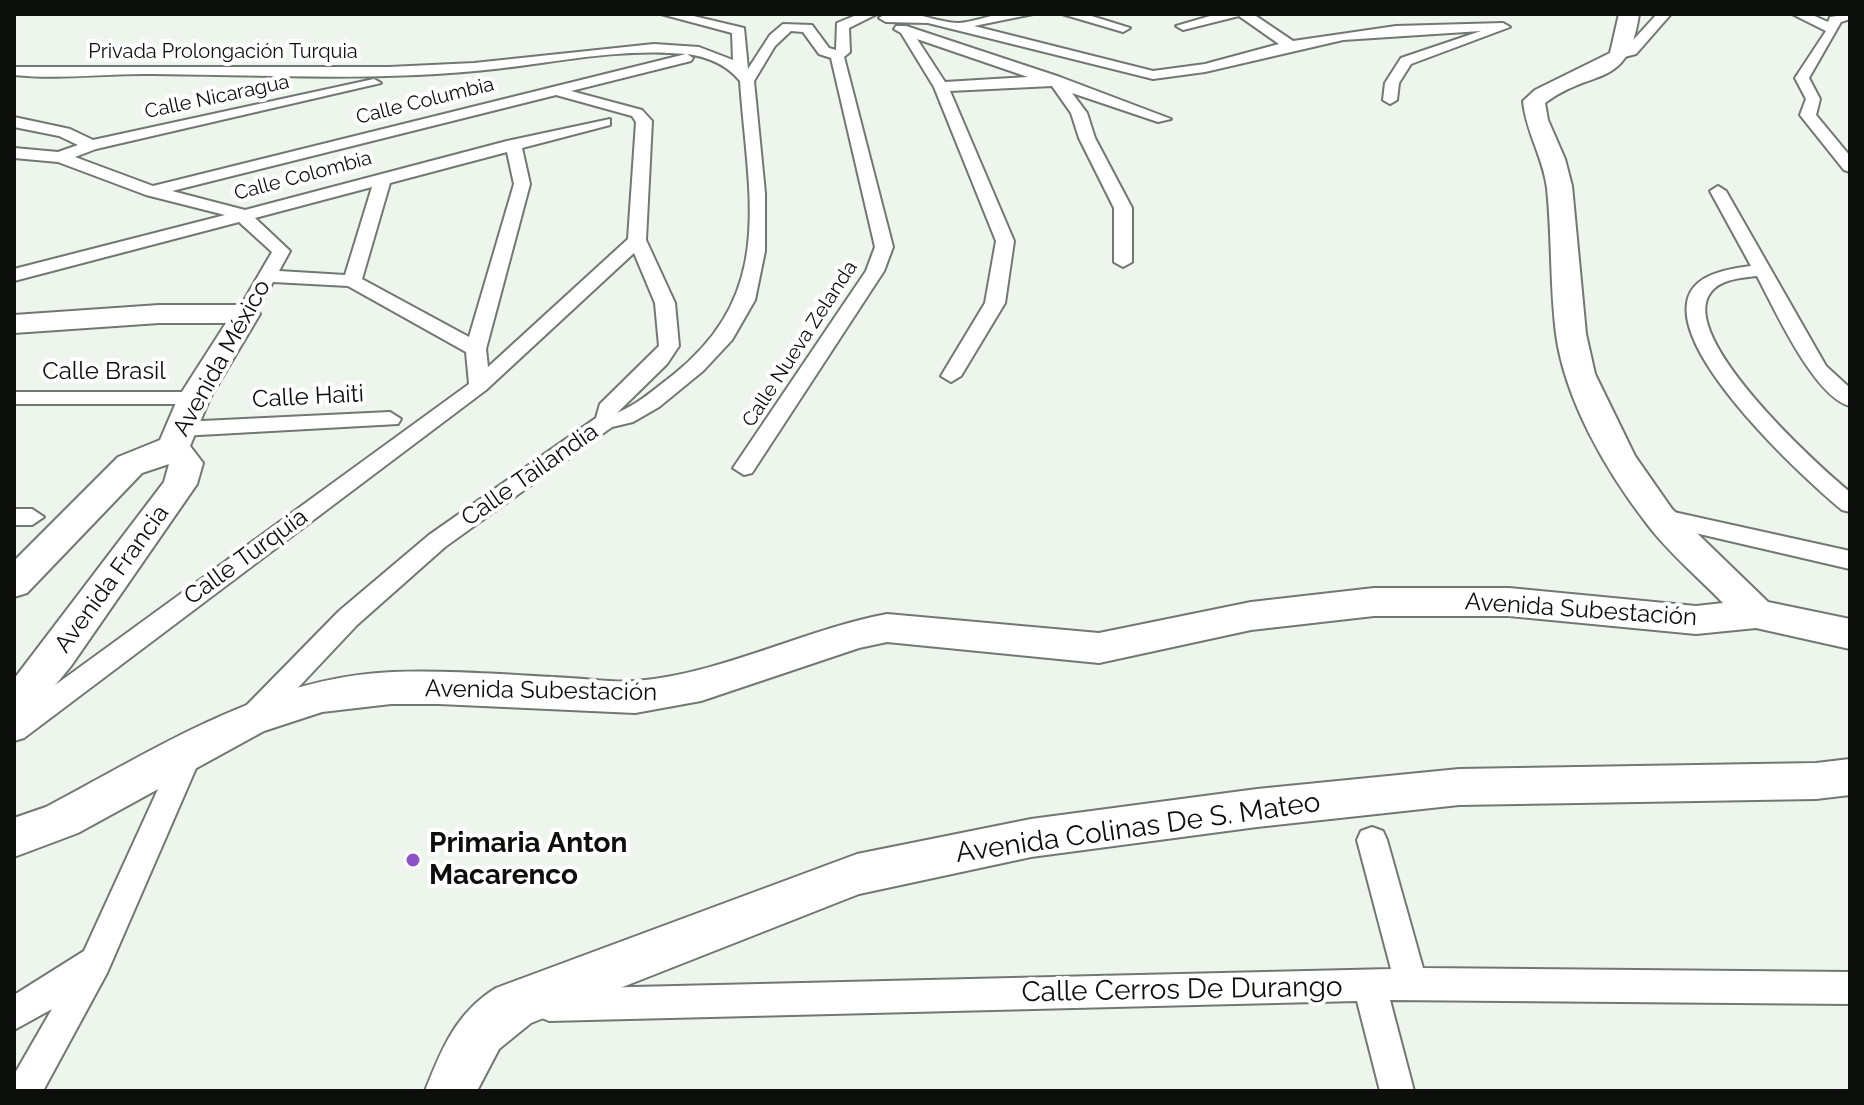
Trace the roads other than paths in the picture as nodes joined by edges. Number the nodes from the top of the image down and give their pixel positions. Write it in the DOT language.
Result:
graph roads {
  1 [pos="668,14"];
  2 [pos="1026,14"];
  3 [pos="1069,14"];
  4 [pos="1234,14"];
  5 [pos="1244,14"];
  6 [pos="1415,14"];
  7 [pos="1629,14"];
  8 [pos="1664,14"];
  9 [pos="1799,14"];
  10 [pos="877,15"];
  11 [pos="1850,15"];
  12 [pos="797,20"];
  13 [pos="1505,20"];
  14 [pos="1436,25"];
  15 [pos="955,26"];
  16 [pos="1183,26"];
  17 [pos="1123,28"];
  18 [pos="1834,29"];
  19 [pos="907,34"];
  20 [pos="1291,46"];
  21 [pos="708,53"];
  22 [pos="837,55"];
  23 [pos="1618,57"];
  24 [pos="471,67"];
  25 [pos="431,70"];
  26 [pos="14,71"];
  27 [pos="744,76"];
  28 [pos="544,80"];
  29 [pos="1055,80"];
  30 [pos="941,87"];
  31 [pos="1390,100"];
  32 [pos="1163,119"];
  33 [pos="14,122"];
  34 [pos="605,122"];
  35 [pos="513,144"];
  36 [pos="91,145"];
  37 [pos="21,152"];
  38 [pos="60,157"];
  39 [pos="14,164"];
  40 [pos="1850,167"];
  41 [pos="383,178"];
  42 [pos="152,191"];
  43 [pos="1718,191"];
  44 [pos="241,214"];
  45 [pos="637,240"];
  46 [pos="1123,262"];
  47 [pos="1763,270"];
  48 [pos="14,275"];
  49 [pos="267,276"];
  50 [pos="352,281"];
  51 [pos="246,314"];
  52 [pos="14,324"];
  53 [pos="476,349"];
  54 [pos="951,376"];
  55 [pos="479,386"];
  56 [pos="14,398"];
  57 [pos="194,398"];
  58 [pos="1850,400"];
  59 [pos="390,419"];
  60 [pos="606,421"];
  61 [pos="177,438"];
  62 [pos="744,468"];
  63 [pos="1850,504"];
  64 [pos="1660,517"];
  65 [pos="1850,560"];
  66 [pos="14,584"];
  67 [pos="1756,614"];
  68 [pos="1850,634"];
  69 [pos="14,707"];
  70 [pos="250,719"];
  71 [pos="14,730"];
  72 [pos="189,752"];
  73 [pos="1850,777"];
  74 [pos="14,838"];
  75 [pos="1372,840"];
  76 [pos="96,962"];
  77 [pos="1411,984"];
  78 [pos="1370,986"];
  79 [pos="1850,988"];
  80 [pos="514,1005"];
  81 [pos="14,1014"];
  82 [pos="24,1091"];
  83 [pos="451,1091"];
  84 [pos="1397,1091"];
  1 -- 27 [label="street, Calle Tailandia"];
  2 -- 15 [label="street"];
  3 -- 17 [label="street"];
  4 -- 16 [label="street"];
  5 -- 20 [label="street"];
  6 -- 14 [label="street"];
  7 -- 23 [label="street"];
  8 -- 23 [label="street"];
  9 -- 18 [label="street"];
  10 -- 15 [label="street"];
  10 -- 19 [label="street"];
  10 -- 22 [label="street"];
  11 -- 18 [label="street"];
  12 -- 22 [label="street"];
  12 -- 27 [label="street"];
  13 -- 14 [label="street"];
  13 -- 31 [label="street"];
  14 -- 20 [label="street"];
  15 -- 20 [label="street"];
  18 -- 40 [label="street"];
  19 -- 29 [label="street"];
  19 -- 30 [label="street"];
  21 -- 24 [label="street"];
  21 -- 27 [label="street"];
  21 -- 28 [label="street, Calle Columbia"];
  22 -- 62 [label="street, Calle Nueva Zelanda"];
  23 -- 64 [label="street"];
  24 -- 25 [label="street"];
  24 -- 28 [label="street"];
  25 -- 26 [label="street, Privada Prolongación Turquia"];
  25 -- 36 [label="street, Calle Nicaragua"];
  27 -- 60 [label="street, Calle Tailandia"];
  28 -- 42 [label="street, Calle Columbia"];
  28 -- 45 [label="street"];
  29 -- 30 [label="street"];
  29 -- 32 [label="street"];
  29 -- 46 [label="street"];
  30 -- 54 [label="street"];
  33 -- 36 [label="street"];
  34 -- 35 [label="street, Calle Colombia"];
  35 -- 41 [label="street, Calle Colombia"];
  35 -- 53 [label="street"];
  36 -- 38 [label="street, Calle Nicaragua"];
  37 -- 38 [label="street"];
  37 -- 39 [label="street"];
  38 -- 42 [label="street"];
  41 -- 44 [label="street, Calle Colombia"];
  41 -- 50 [label="street"];
  42 -- 44 [label="street"];
  43 -- 47 [label="street"];
  44 -- 48 [label="street, Calle Colombia"];
  44 -- 49 [label="street, Avenida México"];
  45 -- 55 [label="street, Calle Turquia"];
  45 -- 60 [label="street"];
  47 -- 58 [label="street"];
  47 -- 63 [label="street"];
  49 -- 50 [label="street"];
  49 -- 51 [label="street, Avenida México"];
  50 -- 53 [label="street"];
  51 -- 52 [label="street"];
  51 -- 57 [label="street, Avenida México"];
  53 -- 55 [label="street"];
  55 -- 71 [label="street, Calle Turquia"];
  56 -- 57 [label="street, Calle Brasil"];
  57 -- 61 [label="street, Avenida México"];
  59 -- 61 [label="street, Calle Haiti"];
  60 -- 70 [label="street, Calle Tailandia"];
  61 -- 66 [label="street, Avenida México"];
  61 -- 69 [label="street, Avenida Francia"];
  64 -- 65 [label="street"];
  64 -- 67 [label="street"];
  67 -- 68 [label="street"];
  67 -- 70 [label="street, Avenida Subestación"];
  70 -- 72 [label="street, Avenida Subestación"];
  72 -- 74 [label="street, Avenida Subestación"];
  72 -- 76 [label="street"];
  73 -- 80 [label="street, Avenida Colinas De S. Mateo"];
  75 -- 77 [label="street"];
  76 -- 81 [label="street"];
  76 -- 82 [label="street"];
  77 -- 78 [label="street, Calle Cerros De Durango"];
  77 -- 79 [label="street, Calle Cerros De Durango"];
  78 -- 80 [label="street, Calle Cerros De Durango"];
  78 -- 84 [label="street"];
  80 -- 83 [label="street, Avenida Colinas De S. Mateo"];
}
